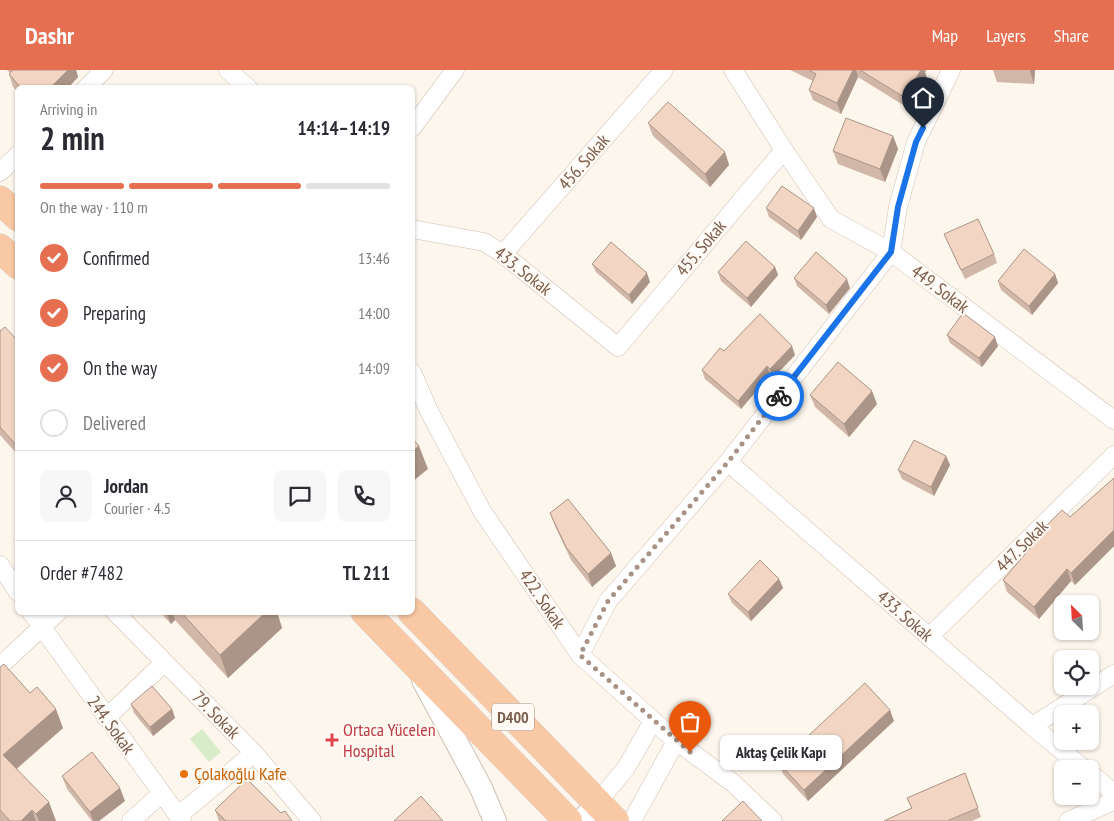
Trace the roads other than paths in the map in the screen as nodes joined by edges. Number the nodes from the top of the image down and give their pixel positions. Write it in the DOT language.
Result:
graph roads {
  1 [pos="104,70"];
  2 [pos="228,70"];
  3 [pos="455,70"];
  4 [pos="664,70"];
  5 [pos="733,70"];
  6 [pos="951,70"];
  7 [pos="89,85"];
  8 [pos="245,85"];
  9 [pos="415,124"];
  10 [pos="784,150"];
  11 [pos="15,157"];
  12 [pos="0,172"];
  13 [pos="0,200"];
  14 [pos="15,214"];
  15 [pos="415,230"];
  16 [pos="0,248"];
  17 [pos="891,252"];
  18 [pos="503,254"];
  19 [pos="15,262"];
  20 [pos="618,347"];
  21 [pos="415,379"];
  22 [pos="1114,420"];
  23 [pos="1114,455"];
  24 [pos="728,462"];
  25 [pos="0,565"];
  26 [pos="15,588"];
  27 [pos="33,615"];
  28 [pos="55,615"];
  29 [pos="118,615"];
  30 [pos="367,615"];
  31 [pos="415,615"];
  32 [pos="41,628"];
  33 [pos="930,637"];
  34 [pos="580,655"];
  35 [pos="413,661"];
  36 [pos="164,663"];
  37 [pos="0,666"];
  38 [pos="1114,674"];
  39 [pos="106,718"];
  40 [pos="653,721"];
  41 [pos="1032,726"];
  42 [pos="676,741"];
  43 [pos="254,753"];
  44 [pos="1073,760"];
  45 [pos="1099,780"];
  46 [pos="1114,793"];
  47 [pos="161,794"];
  48 [pos="1114,801"];
  49 [pos="598,815"];
  50 [pos="180,819"];
  51 [pos="131,821"];
  52 [pos="312,821"];
  53 [pos="495,821"];
  54 [pos="568,821"];
  55 [pos="632,821"];
  56 [pos="773,821"];
  57 [pos="1068,821"];
  1 -- 7 [label="street"];
  2 -- 8 [label="street"];
  3 -- 9 [label="street"];
  4 -- 18 [label="street, 456. Sokak"];
  5 -- 10 [label="street, 449. Sokak"];
  6 -- 17 [label="street"];
  10 -- 17 [label="street, 449. Sokak"];
  10 -- 20 [label="street, 455. Sokak"];
  11 -- 12 [label="street"];
  13 -- 14 [label="highway"];
  15 -- 18 [label="street, 433. Sokak"];
  16 -- 19 [label="highway"];
  17 -- 22 [label="street, 449. Sokak"];
  17 -- 24 [label="street"];
  18 -- 20 [label="street, 433. Sokak"];
  21 -- 34 [label="street, 422. Sokak"];
  23 -- 33 [label="street, 447. Sokak"];
  24 -- 33 [label="street, 433. Sokak"];
  24 -- 34 [label="street"];
  25 -- 26 [label="street"];
  27 -- 32 [label="street, 244. Sokak"];
  28 -- 32 [label="street"];
  29 -- 36 [label="street, 79. Sokak"];
  30 -- 35 [label="highway, D400"];
  31 -- 49 [label="highway, D400"];
  32 -- 37 [label="street"];
  32 -- 39 [label="street, 244. Sokak"];
  33 -- 41 [label="street, 433. Sokak"];
  34 -- 40 [label="street, 422. Sokak"];
  35 -- 53 [label="street"];
  35 -- 54 [label="highway, D400"];
  36 -- 39 [label="street"];
  36 -- 43 [label="street, 79. Sokak"];
  38 -- 41 [label="street"];
  39 -- 47 [label="street, 244. Sokak"];
  40 -- 42 [label="street, 422. Sokak"];
  40 -- 49 [label="street"];
  41 -- 44 [label="street, 433. Sokak"];
  42 -- 55 [label="street"];
  42 -- 56 [label="street, 422. Sokak"];
  43 -- 50 [label="street"];
  43 -- 52 [label="street, 79. Sokak"];
  45 -- 46 [label="street"];
  47 -- 50 [label="street, 244. Sokak"];
  47 -- 51 [label="street"];
  48 -- 57 [label="street"];
}
